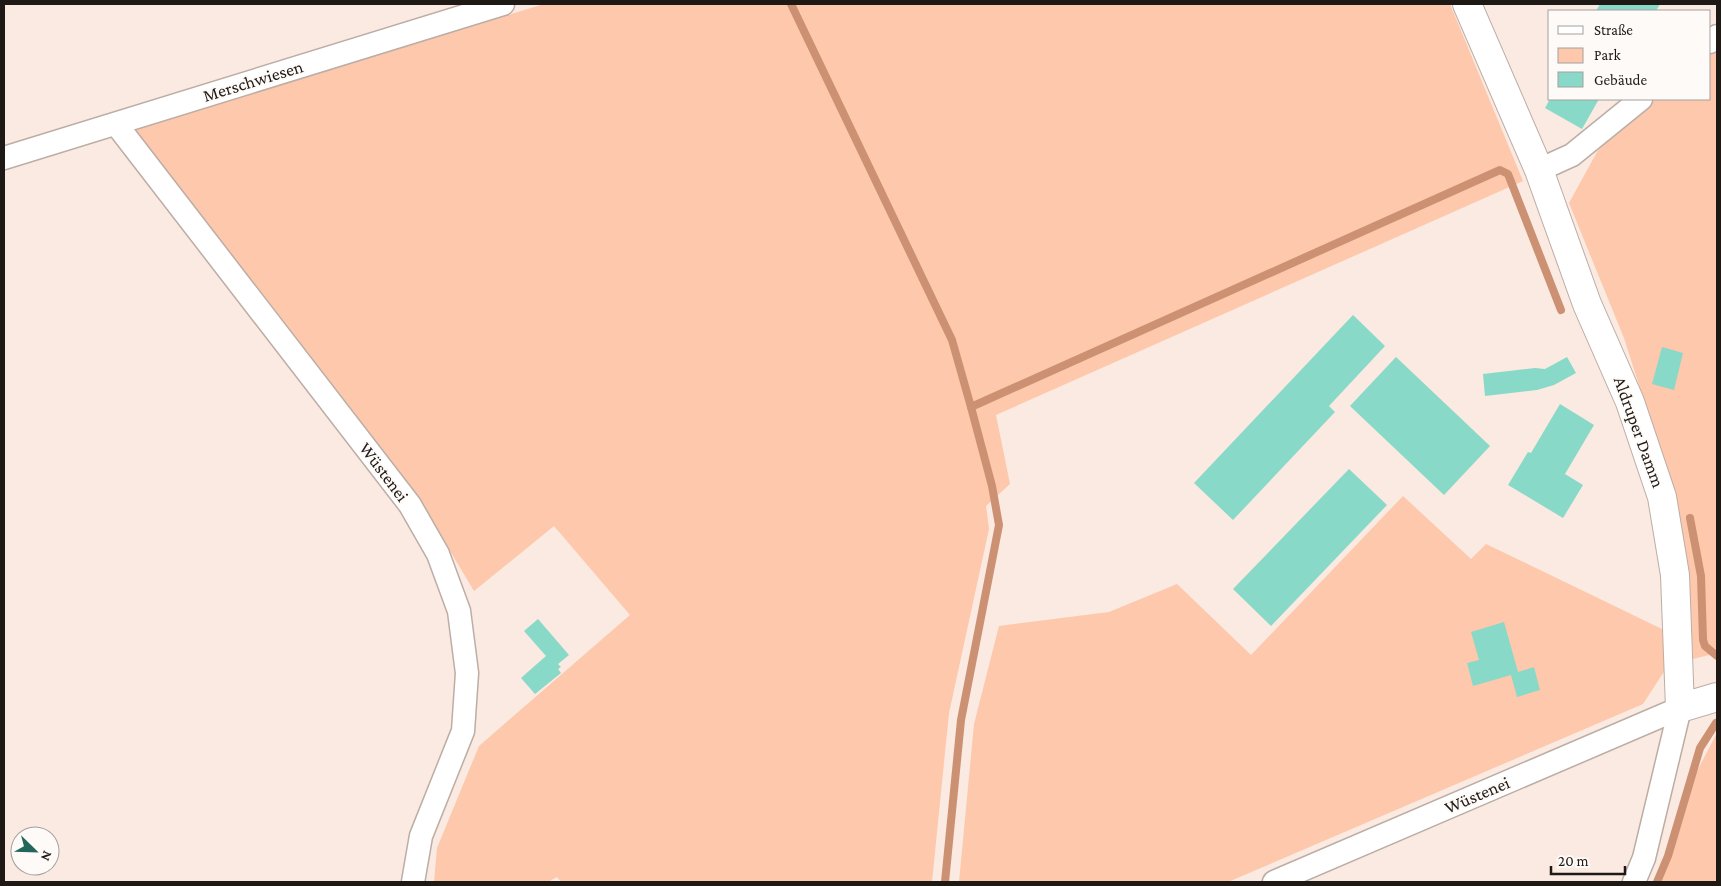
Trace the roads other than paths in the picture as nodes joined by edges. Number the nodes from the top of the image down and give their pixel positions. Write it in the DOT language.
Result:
graph roads {
  1 [pos="503,4"];
  2 [pos="1467,4"];
  3 [pos="1640,100"];
  4 [pos="116,124"];
  5 [pos="4,158"];
  6 [pos="1539,170"];
  7 [pos="1717,697"];
  8 [pos="1680,708"];
  9 [pos="413,882"];
  10 [pos="1274,882"];
  11 [pos="1634,882"];
  1 -- 4 [label="street, Merschwiesen"];
  2 -- 6 [label="street, Aldruper Damm"];
  3 -- 6 [label="street"];
  4 -- 5 [label="street, Merschwiesen"];
  4 -- 9 [label="street, Wüstenei"];
  6 -- 8 [label="street, Aldruper Damm"];
  7 -- 8 [label="street"];
  8 -- 10 [label="street, Wüstenei"];
  8 -- 11 [label="street, Aldruper Damm"];
}
